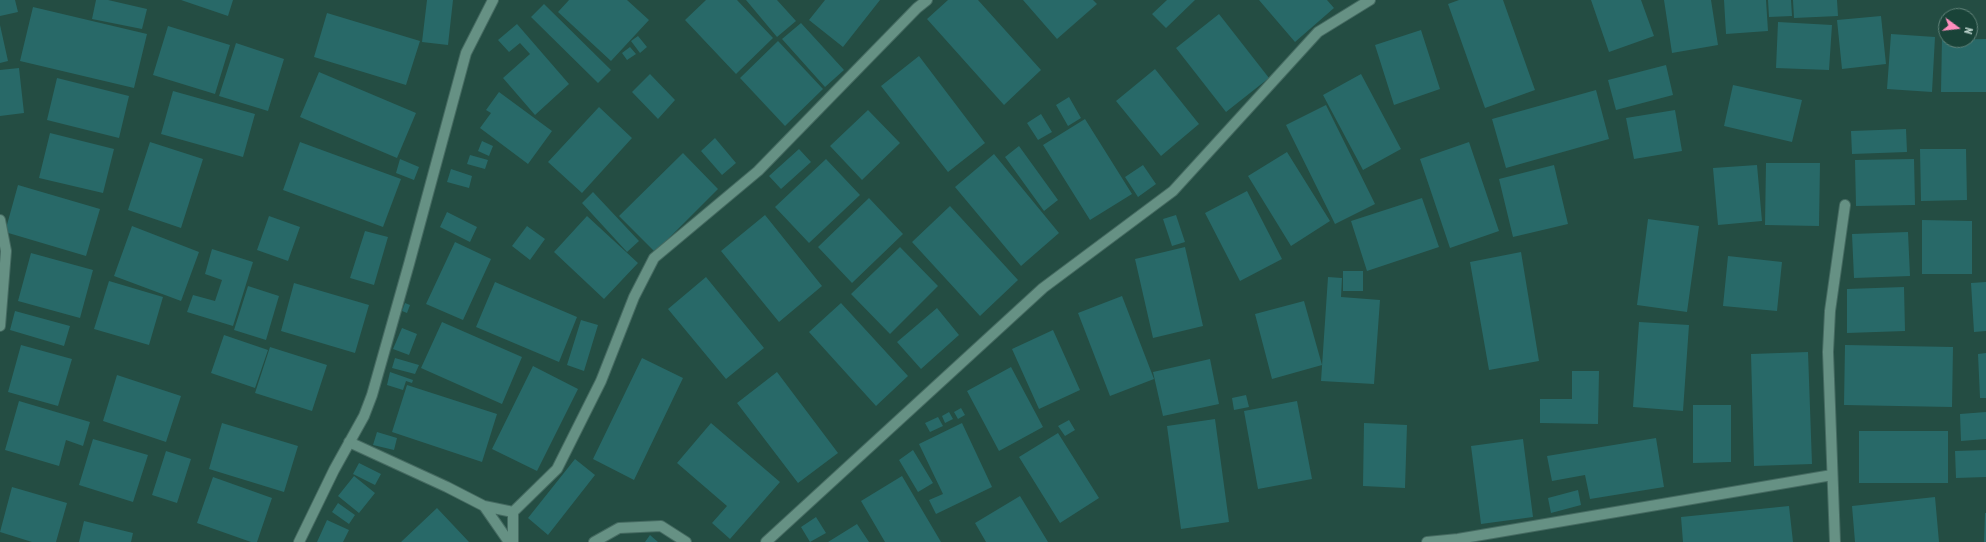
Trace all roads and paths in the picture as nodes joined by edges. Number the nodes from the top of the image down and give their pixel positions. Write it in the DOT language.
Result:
graph roads {
  1 [pos="493,0"];
  2 [pos="927,0"];
  3 [pos="1370,0"];
  4 [pos="1845,205"];
  5 [pos="0,220"];
  6 [pos="0,326"];
  7 [pos="349,442"];
  8 [pos="1832,475"];
  9 [pos="484,506"];
  10 [pos="513,512"];
  11 [pos="299,542"];
  12 [pos="509,542"];
  13 [pos="512,542"];
  14 [pos="594,542"];
  15 [pos="686,542"];
  16 [pos="766,542"];
  17 [pos="1427,542"];
  18 [pos="1835,542"];
  1 -- 7 [label="street"];
  2 -- 10 [label="street"];
  3 -- 16 [label="street"];
  4 -- 8 [label="street"];
  5 -- 6 [label="street"];
  7 -- 9 [label="street"];
  7 -- 11 [label="street"];
  8 -- 17 [label="street"];
  8 -- 18 [label="street"];
  9 -- 10 [label="street"];
  9 -- 12 [label="street"];
  10 -- 13 [label="street"];
  14 -- 15 [label="street"];
}
